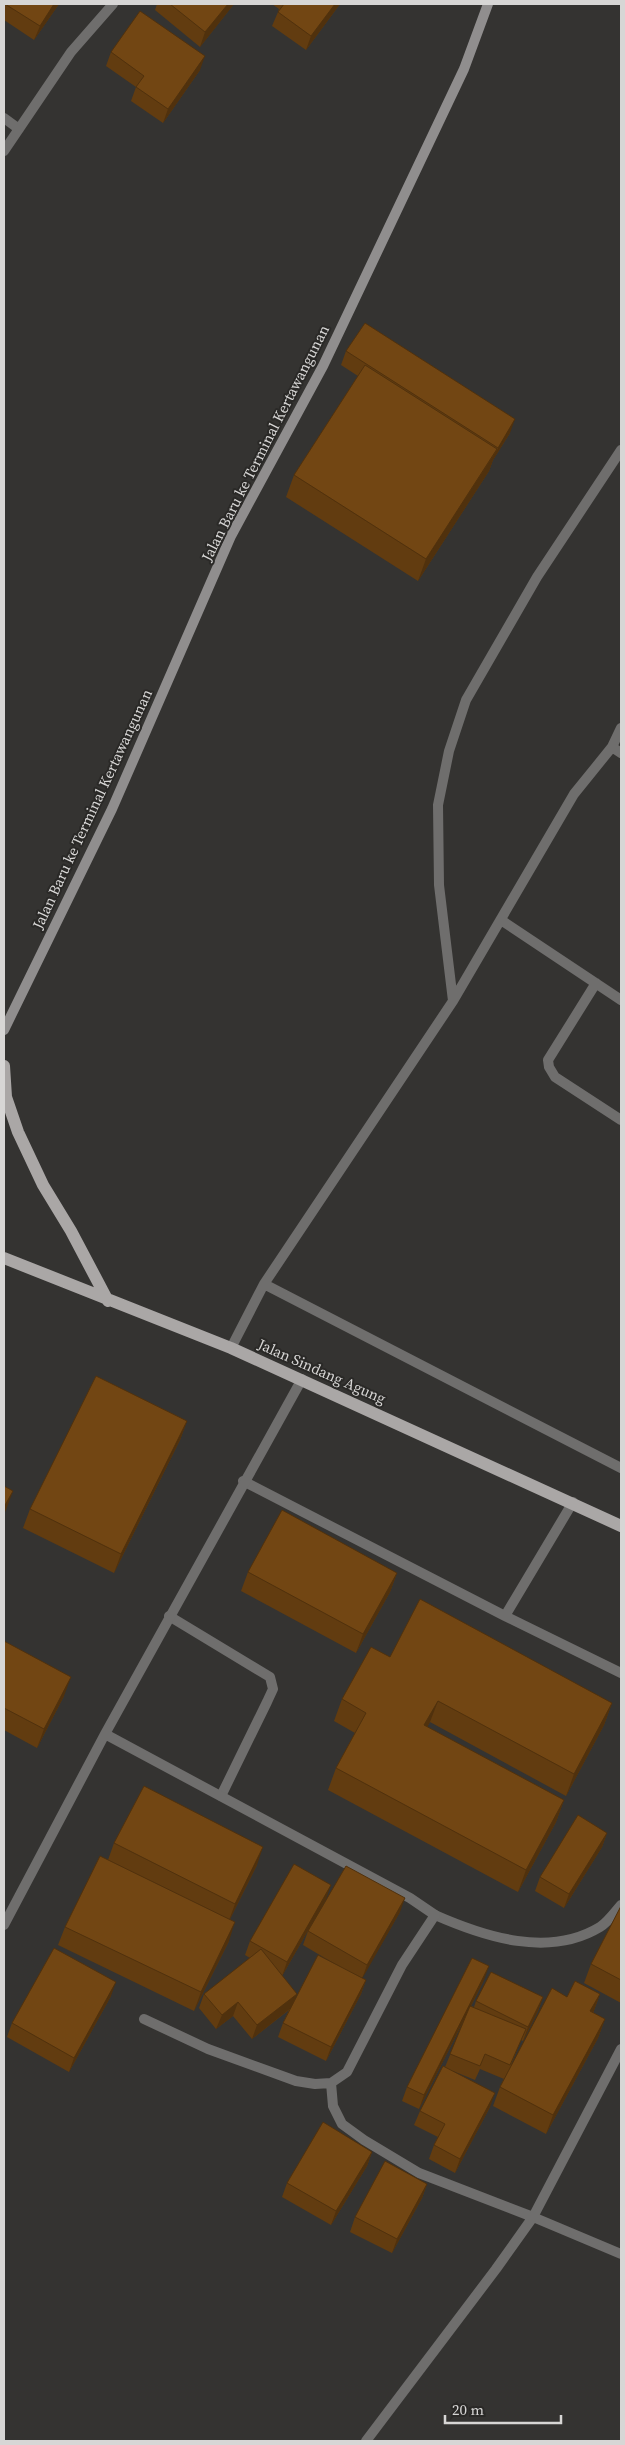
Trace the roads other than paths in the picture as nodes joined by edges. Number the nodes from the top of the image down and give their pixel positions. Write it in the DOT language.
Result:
graph roads {
  1 [pos="113,4"];
  2 [pos="488,4"];
  3 [pos="4,118"];
  4 [pos="19,129"];
  5 [pos="4,152"];
  6 [pos="621,450"];
  7 [pos="621,728"];
  8 [pos="612,747"];
  9 [pos="621,753"];
  10 [pos="501,920"];
  11 [pos="596,983"];
  12 [pos="621,1000"];
  13 [pos="453,1002"];
  14 [pos="4,1030"];
  15 [pos="4,1066"];
  16 [pos="621,1120"];
  17 [pos="5,1261"];
  18 [pos="264,1284"];
  19 [pos="108,1301"];
  20 [pos="231,1348"];
  21 [pos="302,1379"];
  22 [pos="621,1468"];
  23 [pos="244,1481"];
  24 [pos="573,1502"];
  25 [pos="621,1526"];
  26 [pos="169,1616"];
  27 [pos="505,1616"];
  28 [pos="621,1673"];
  29 [pos="105,1734"];
  30 [pos="221,1796"];
  31 [pos="621,1905"];
  32 [pos="435,1915"];
  33 [pos="4,1925"];
  34 [pos="144,2019"];
  35 [pos="621,2049"];
  36 [pos="331,2082"];
  37 [pos="533,2217"];
  38 [pos="621,2254"];
  39 [pos="366,2441"];
  1 -- 4 [label="street"];
  2 -- 14 [label="main road, Jalan Baru ke Terminal Kertawangunan"];
  3 -- 4 [label="street"];
  4 -- 5 [label="street"];
  6 -- 13 [label="street"];
  7 -- 8 [label="street"];
  8 -- 9 [label="street"];
  8 -- 10 [label="street"];
  10 -- 11 [label="street"];
  10 -- 13 [label="street"];
  11 -- 12 [label="street"];
  11 -- 16 [label="street"];
  13 -- 18 [label="street"];
  15 -- 19 [label="main road"];
  17 -- 19 [label="main road, Jalan Sindang Agung"];
  18 -- 20 [label="street"];
  18 -- 22 [label="street"];
  19 -- 20 [label="main road, Jalan Sindang Agung"];
  20 -- 21 [label="main road, Jalan Sindang Agung"];
  21 -- 23 [label="street"];
  21 -- 24 [label="main road, Jalan Sindang Agung"];
  23 -- 26 [label="street"];
  23 -- 27 [label="street"];
  24 -- 25 [label="main road, Jalan Sindang Agung"];
  24 -- 27 [label="street"];
  26 -- 29 [label="street"];
  26 -- 30 [label="street"];
  27 -- 28 [label="street"];
  29 -- 30 [label="street"];
  29 -- 33 [label="street"];
  30 -- 32 [label="street"];
  31 -- 32 [label="street"];
  32 -- 36 [label="street"];
  34 -- 36 [label="street"];
  35 -- 37 [label="street"];
  36 -- 37 [label="street"];
  37 -- 38 [label="street"];
  37 -- 39 [label="street"];
}
